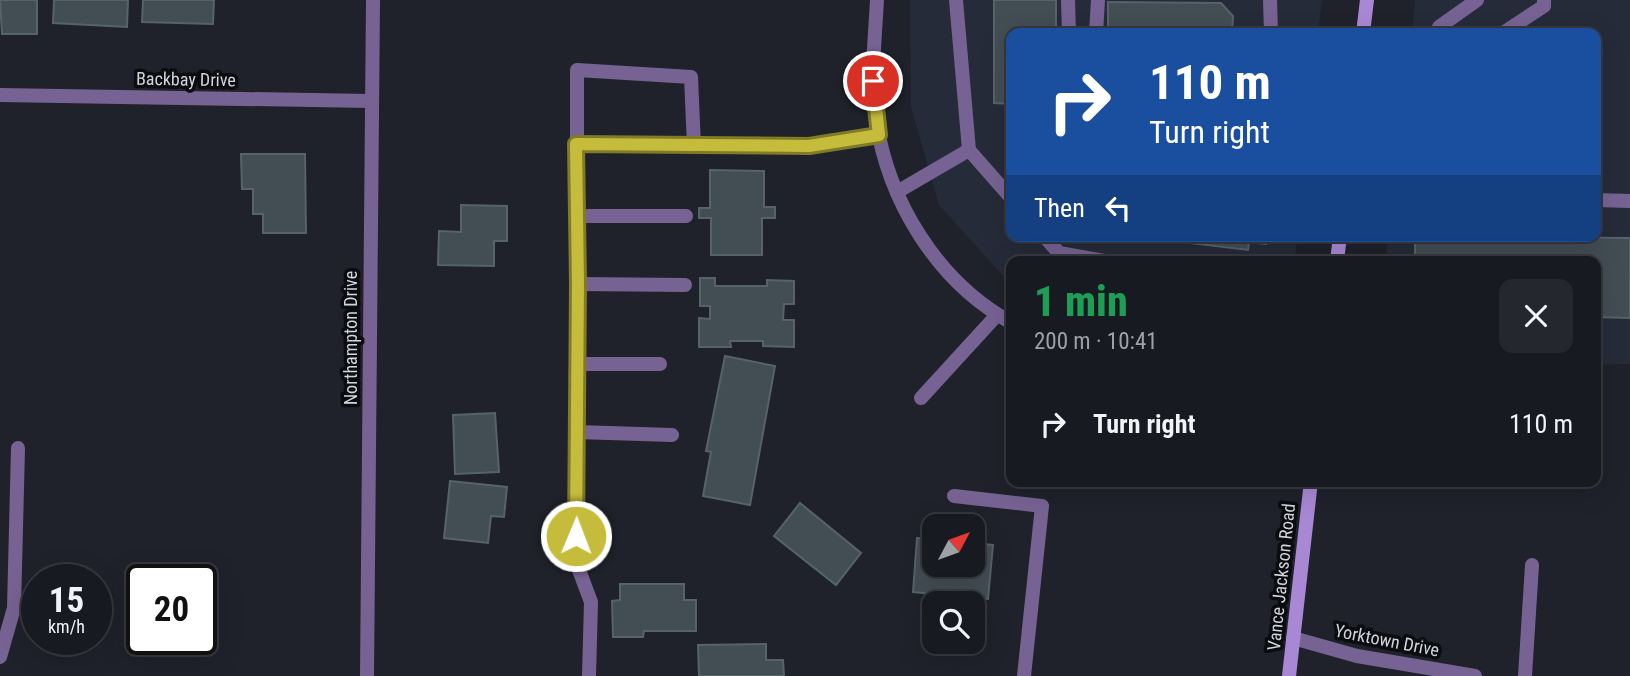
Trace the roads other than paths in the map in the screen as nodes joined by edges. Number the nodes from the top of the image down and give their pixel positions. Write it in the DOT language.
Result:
graph roads {
  1 [pos="373,0"];
  2 [pos="877,0"];
  3 [pos="956,0"];
  4 [pos="1068,0"];
  5 [pos="1270,0"];
  6 [pos="1367,0"];
  7 [pos="1477,0"];
  8 [pos="1544,0"];
  9 [pos="1097,1"];
  10 [pos="1069,28"];
  11 [pos="1097,28"];
  12 [pos="1271,28"];
  13 [pos="1364,28"];
  14 [pos="1439,28"];
  15 [pos="1511,28"];
  16 [pos="0,95"];
  17 [pos="371,101"];
  18 [pos="879,135"];
  19 [pos="576,144"];
  20 [pos="694,146"];
  21 [pos="969,150"];
  22 [pos="897,191"];
  23 [pos="1006,192"];
  24 [pos="1601,200"];
  25 [pos="1630,201"];
  26 [pos="578,216"];
  27 [pos="686,216"];
  28 [pos="578,284"];
  29 [pos="685,285"];
  30 [pos="997,315"];
  31 [pos="1006,320"];
  32 [pos="578,364"];
  33 [pos="660,364"];
  34 [pos="921,398"];
  35 [pos="577,432"];
  36 [pos="671,435"];
  37 [pos="18,448"];
  38 [pos="1310,487"];
  39 [pos="954,496"];
  40 [pos="1532,565"];
  41 [pos="1293,638"];
  42 [pos="0,657"];
  43 [pos="367,676"];
  44 [pos="589,676"];
  45 [pos="1024,676"];
  46 [pos="1290,676"];
  47 [pos="1475,676"];
  48 [pos="1525,676"];
  1 -- 17 [label="street, Northampton Drive"];
  2 -- 18 [label="street"];
  3 -- 21 [label="street"];
  4 -- 10 [label="street"];
  5 -- 12 [label="street"];
  6 -- 13 [label="main road"];
  7 -- 14 [label="street"];
  8 -- 15 [label="street"];
  9 -- 11 [label="street"];
  16 -- 17 [label="street, Backbay Drive"];
  17 -- 43 [label="street, Northampton Drive"];
  18 -- 20 [label="street"];
  18 -- 22 [label="street"];
  19 -- 20 [label="street"];
  19 -- 20 [label="street"];
  19 -- 26 [label="street"];
  21 -- 22 [label="street"];
  21 -- 23 [label="street"];
  22 -- 30 [label="street"];
  24 -- 25 [label="street"];
  26 -- 27 [label="street"];
  26 -- 28 [label="street"];
  28 -- 29 [label="street"];
  28 -- 32 [label="street"];
  30 -- 31 [label="street"];
  30 -- 34 [label="street"];
  32 -- 33 [label="street"];
  32 -- 35 [label="street"];
  35 -- 36 [label="street"];
  35 -- 44 [label="street"];
  37 -- 42 [label="street"];
  38 -- 41 [label="main road, Vance Jackson Road"];
  39 -- 45 [label="street"];
  40 -- 48 [label="street"];
  41 -- 46 [label="main road, Vance Jackson Road"];
  41 -- 47 [label="street, Yorktown Drive"];
}
